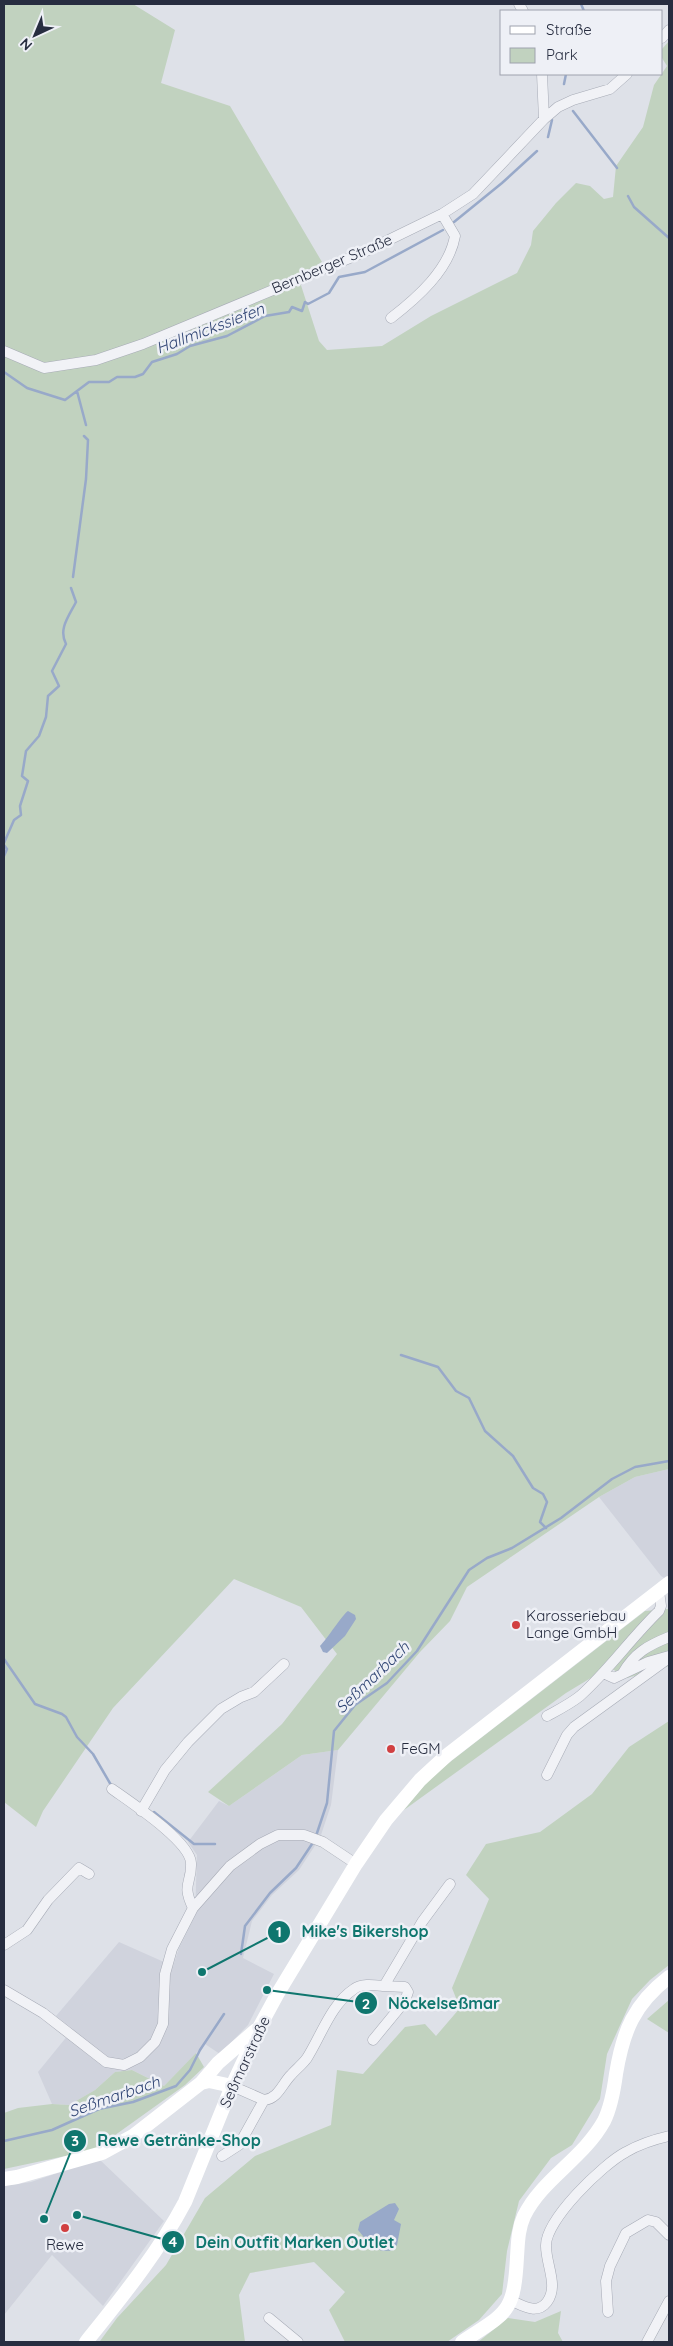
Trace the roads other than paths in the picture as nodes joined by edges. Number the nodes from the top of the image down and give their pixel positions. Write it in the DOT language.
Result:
graph roads {
  1 [pos="542,75"];
  2 [pos="626,75"];
  3 [pos="544,119"];
  4 [pos="442,214"];
  5 [pos="391,318"];
  6 [pos="4,351"];
  7 [pos="664,1587"];
  8 [pos="669,1637"];
  9 [pos="669,1657"];
  10 [pos="284,1664"];
  11 [pos="603,1673"];
  12 [pos="623,1673"];
  13 [pos="547,1716"];
  14 [pos="547,1774"];
  15 [pos="112,1790"];
  16 [pos="141,1811"];
  17 [pos="356,1864"];
  18 [pos="89,1874"];
  19 [pos="450,1884"];
  20 [pos="193,1908"];
  21 [pos="4,1945"];
  22 [pos="669,1978"];
  23 [pos="384,1986"];
  24 [pos="4,1990"];
  25 [pos="259,2028"];
  26 [pos="373,2040"];
  27 [pos="202,2083"];
  28 [pos="232,2086"];
  29 [pos="264,2100"];
  30 [pos="669,2136"];
  31 [pos="222,2156"];
  32 [pos="4,2179"];
  33 [pos="669,2235"];
  34 [pos="512,2301"];
  35 [pos="669,2301"];
  36 [pos="608,2312"];
  37 [pos="269,2318"];
  38 [pos="86,2342"];
  39 [pos="298,2342"];
  40 [pos="462,2342"];
  41 [pos="648,2342"];
  1 -- 3 [label="street"];
  2 -- 3 [label="street, Bernberger Straße"];
  3 -- 4 [label="street, Bernberger Straße"];
  4 -- 5 [label="street"];
  4 -- 6 [label="street, Bernberger Straße"];
  7 -- 11 [label="street"];
  7 -- 17 [label="main road, Seßmarstraße"];
  8 -- 12 [label="street"];
  9 -- 12 [label="street"];
  9 -- 14 [label="street"];
  10 -- 16 [label="street"];
  11 -- 12 [label="street"];
  11 -- 13 [label="street"];
  15 -- 16 [label="street"];
  16 -- 20 [label="street"];
  17 -- 20 [label="street"];
  17 -- 25 [label="main road, Seßmarstraße"];
  18 -- 21 [label="street"];
  19 -- 23 [label="street"];
  20 -- 24 [label="street"];
  22 -- 34 [label="main road"];
  23 -- 26 [label="street"];
  23 -- 29 [label="street"];
  25 -- 27 [label="main road"];
  25 -- 28 [label="main road, Seßmarstraße"];
  27 -- 28 [label="main road"];
  27 -- 32 [label="main road"];
  28 -- 29 [label="street"];
  28 -- 38 [label="main road, Seßmarstraße"];
  29 -- 31 [label="street"];
  30 -- 34 [label="street"];
  33 -- 36 [label="street"];
  34 -- 40 [label="main road"];
  35 -- 41 [label="street"];
  37 -- 39 [label="street"];
}
